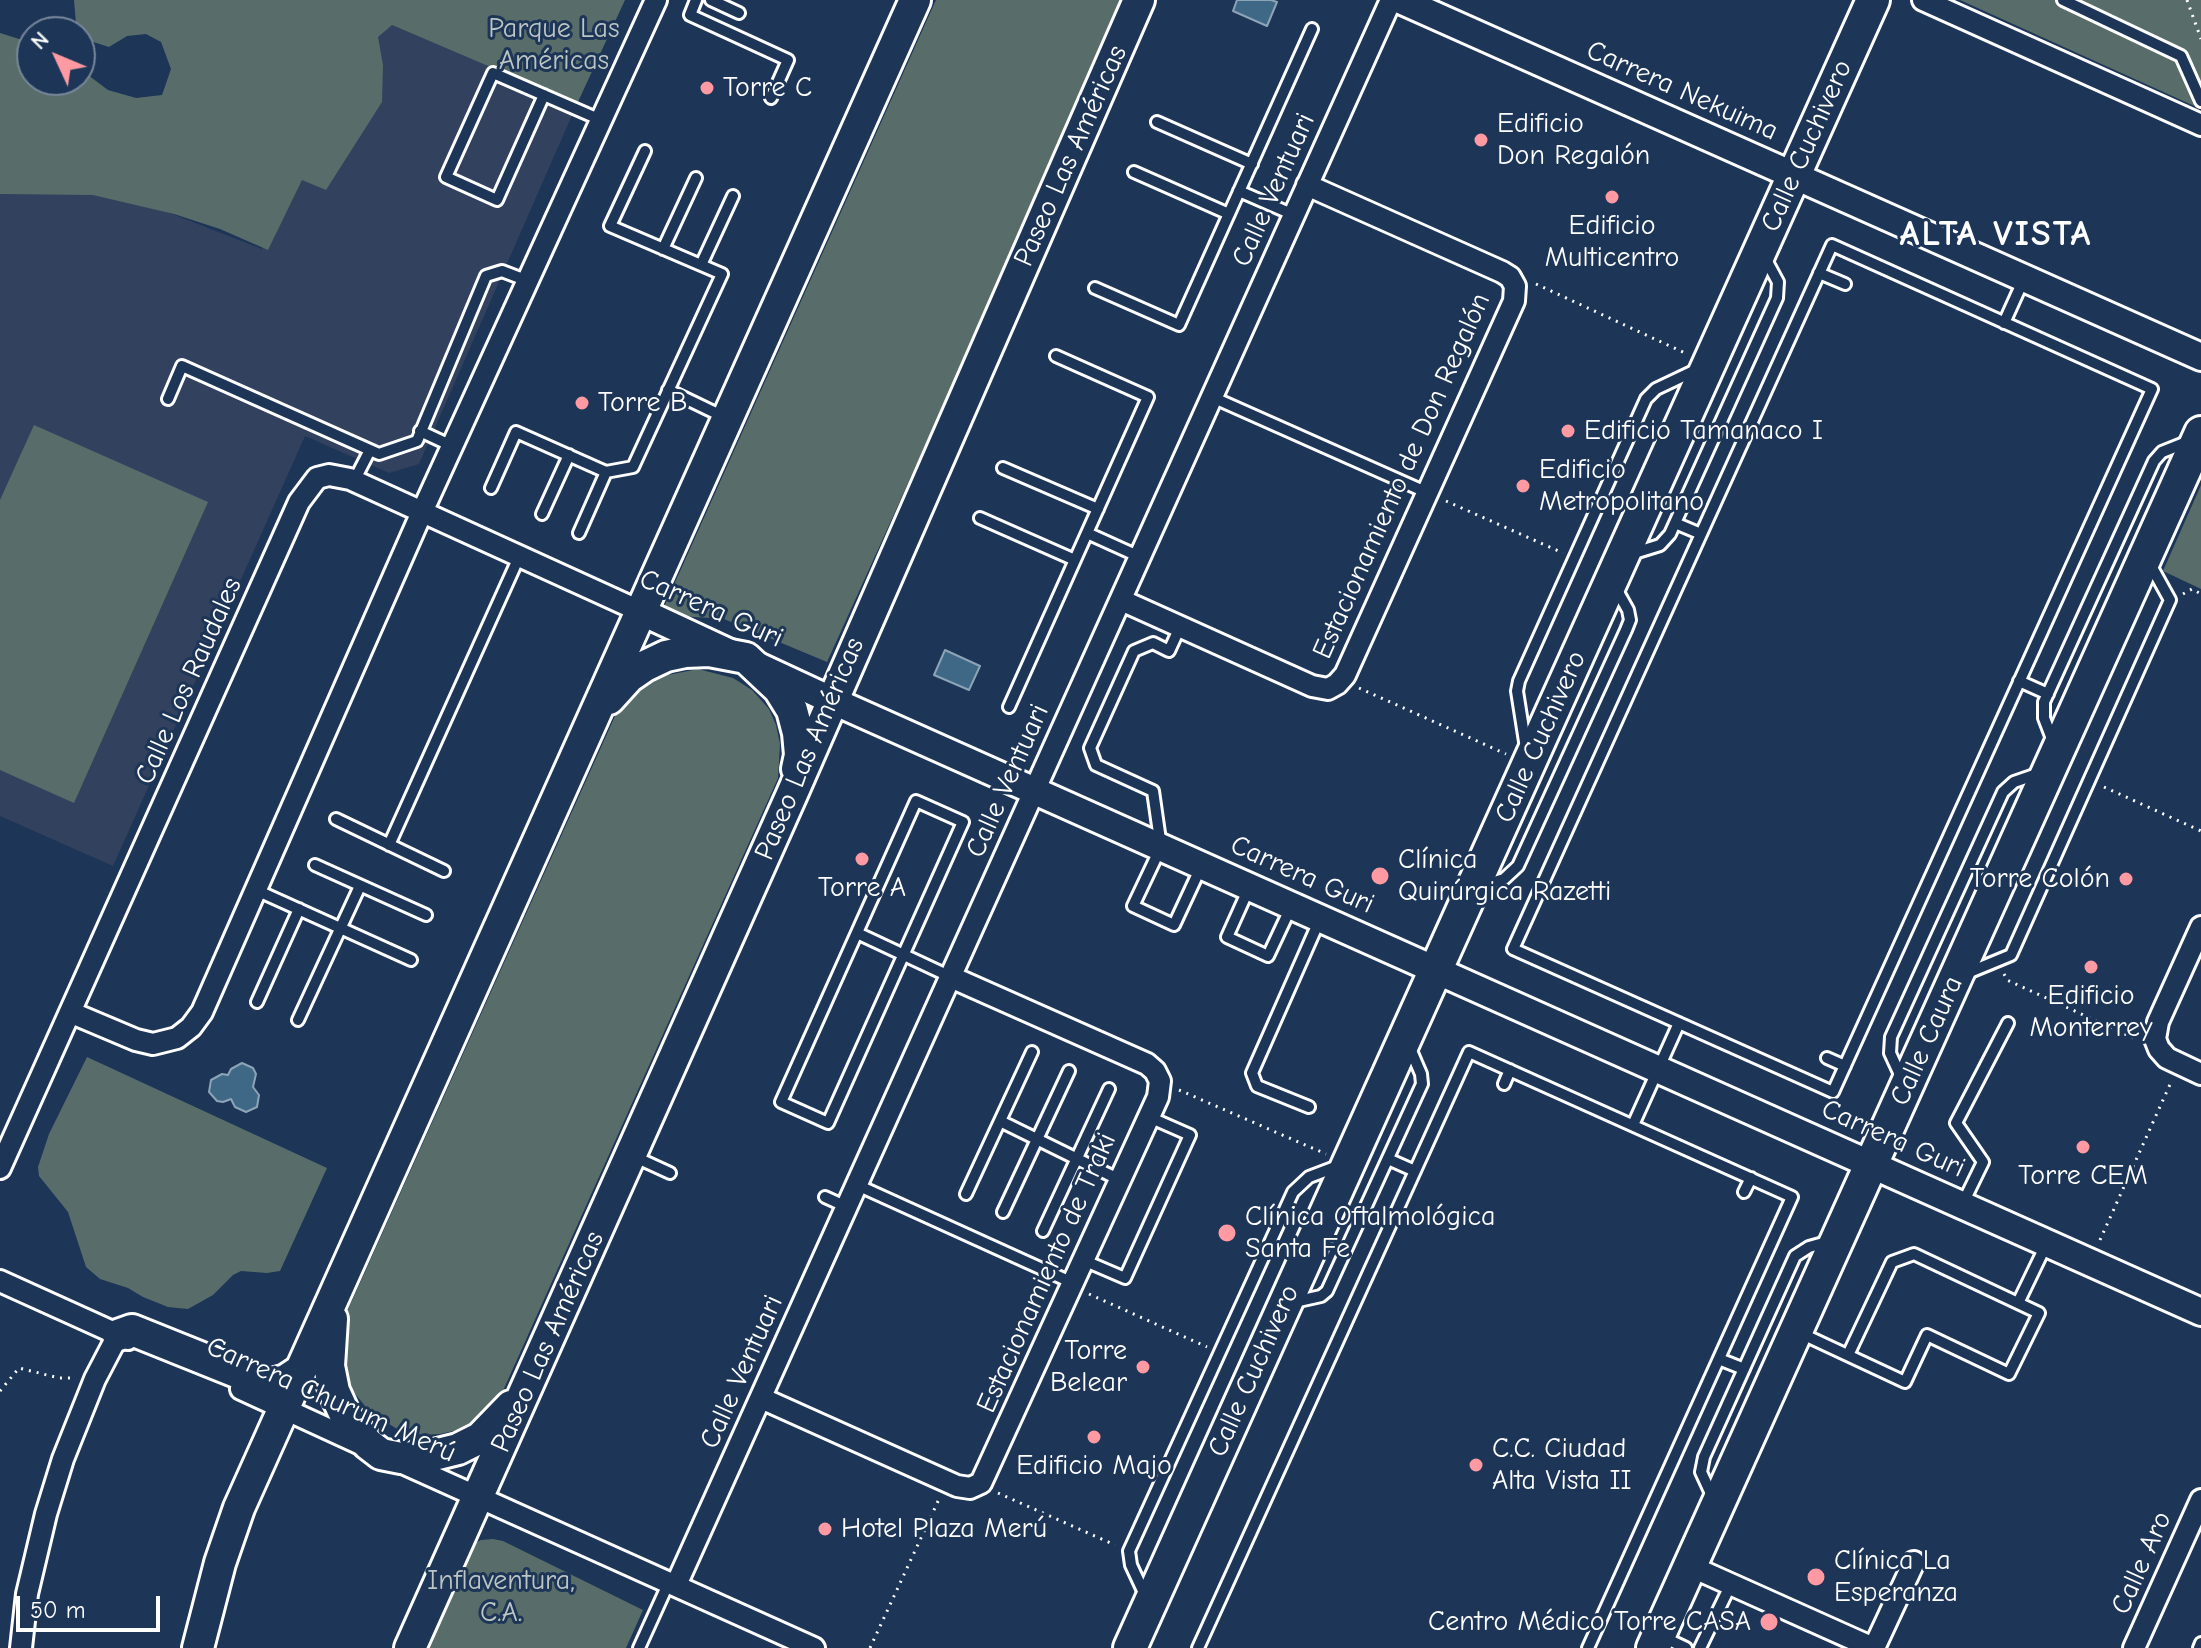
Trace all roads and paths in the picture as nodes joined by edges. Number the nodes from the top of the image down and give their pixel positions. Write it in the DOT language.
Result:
graph roads {
  1 [pos="656,0"];
  2 [pos="696,0"];
  3 [pos="711,0"];
  4 [pos="915,0"];
  5 [pos="1139,0"];
  6 [pos="1391,0"];
  7 [pos="1400,0"];
  8 [pos="1873,0"];
  9 [pos="2063,0"];
  10 [pos="2187,0"];
  11 [pos="1938,2"];
  12 [pos="739,13"];
  13 [pos="2192,15"];
  14 [pos="2201,19"];
  15 [pos="1312,29"];
  16 [pos="2201,39"];
  17 [pos="544,95"];
  18 [pos="771,98"];
  19 [pos="2201,101"];
  20 [pos="601,120"];
  21 [pos="1157,122"];
  22 [pos="2201,125"];
  23 [pos="645,151"];
  24 [pos="1252,164"];
  25 [pos="1134,172"];
  26 [pos="1793,175"];
  27 [pos="696,178"];
  28 [pos="1307,185"];
  29 [pos="1239,191"];
  30 [pos="733,196"];
  31 [pos="1229,214"];
  32 [pos="1294,215"];
  33 [pos="663,249"];
  34 [pos="1760,249"];
  35 [pos="701,265"];
  36 [pos="1819,273"];
  37 [pos="1510,277"];
  38 [pos="2025,279"];
  39 [pos="528,281"];
  40 [pos="1845,284"];
  41 [pos="1095,288"];
  42 [pos="2004,323"];
  43 [pos="1056,356"];
  44 [pos="2201,357"];
  45 [pos="1709,364"];
  46 [pos="668,390"];
  47 [pos="1212,397"];
  48 [pos="168,399"];
  49 [pos="728,419"];
  50 [pos="420,431"];
  51 [pos="2200,435"];
  52 [pos="452,446"];
  53 [pos="370,450"];
  54 [pos="569,455"];
  55 [pos="1003,468"];
  56 [pos="606,472"];
  57 [pos="354,481"];
  58 [pos="491,488"];
  59 [pos="1428,493"];
  60 [pos="1098,509"];
  61 [pos="422,512"];
  62 [pos="542,514"];
  63 [pos="980,518"];
  64 [pos="1675,523"];
  65 [pos="579,533"];
  66 [pos="1087,533"];
  67 [pos="1701,534"];
  68 [pos="2146,556"];
  69 [pos="519,557"];
  70 [pos="1140,557"];
  71 [pos="1575,558"];
  72 [pos="1075,560"];
  73 [pos="1617,568"];
  74 [pos="2201,594"];
  75 [pos="1121,600"];
  76 [pos="2170,600"];
  77 [pos="642,612"];
  78 [pos="1180,627"];
  79 [pos="746,658"];
  80 [pos="1342,679"];
  81 [pos="2019,681"];
  82 [pos="2048,694"];
  83 [pos="831,700"];
  84 [pos="1009,707"];
  85 [pos="593,720"];
  86 [pos="2054,761"];
  87 [pos="1528,764"];
  88 [pos="2089,781"];
  89 [pos="1034,791"];
  90 [pos="792,794"];
  91 [pos="336,819"];
  92 [pos="2201,831"];
  93 [pos="389,845"];
  94 [pos="1161,847"];
  95 [pos="315,865"];
  96 [pos="1202,866"];
  97 [pos="444,871"];
  98 [pos="360,886"];
  99 [pos="1250,887"];
  100 [pos="1472,888"];
  101 [pos="256,890"];
  102 [pos="1291,906"];
  103 [pos="299,909"];
  104 [pos="426,915"];
  105 [pos="1321,919"];
  106 [pos="2201,927"];
  107 [pos="340,928"];
  108 [pos="857,933"];
  109 [pos="903,954"];
  110 [pos="411,960"];
  111 [pos="1998,961"];
  112 [pos="1435,970"];
  113 [pos="951,977"];
  114 [pos="1956,978"];
  115 [pos="257,1002"];
  116 [pos="72,1013"];
  117 [pos="298,1020"];
  118 [pos="1679,1023"];
  119 [pos="2008,1023"];
  120 [pos="1405,1037"];
  121 [pos="2155,1039"];
  122 [pos="1032,1052"];
  123 [pos="1827,1058"];
  124 [pos="2179,1065"];
  125 [pos="1845,1066"];
  126 [pos="1658,1069"];
  127 [pos="1510,1070"];
  128 [pos="1069,1071"];
  129 [pos="2201,1074"];
  130 [pos="1504,1084"];
  131 [pos="1160,1085"];
  132 [pos="1906,1088"];
  133 [pos="1109,1089"];
  134 [pos="1309,1107"];
  135 [pos="1149,1117"];
  136 [pos="1000,1121"];
  137 [pos="1633,1125"];
  138 [pos="1037,1139"];
  139 [pos="631,1156"];
  140 [pos="1076,1159"];
  141 [pos="1388,1159"];
  142 [pos="1348,1163"];
  143 [pos="1871,1164"];
  144 [pos="0,1168"];
  145 [pos="1415,1171"];
  146 [pos="670,1173"];
  147 [pos="1751,1178"];
  148 [pos="1120,1180"];
  149 [pos="857,1185"];
  150 [pos="1744,1192"];
  151 [pos="966,1194"];
  152 [pos="825,1197"];
  153 [pos="1962,1205"];
  154 [pos="847,1207"];
  155 [pos="1003,1212"];
  156 [pos="1043,1231"];
  157 [pos="1838,1240"];
  158 [pos="2047,1243"];
  159 [pos="1083,1260"];
  160 [pos="2090,1262"];
  161 [pos="0,1281"];
  162 [pos="1072,1285"];
  163 [pos="339,1286"];
  164 [pos="2018,1303"];
  165 [pos="1285,1304"];
  166 [pos="2201,1312"];
  167 [pos="1797,1331"];
  168 [pos="118,1335"];
  169 [pos="1220,1352"];
  170 [pos="1848,1355"];
  171 [pos="1719,1359"];
  172 [pos="1744,1369"];
  173 [pos="301,1370"];
  174 [pos="535,1372"];
  175 [pos="95,1379"];
  176 [pos="0,1391"];
  177 [pos="761,1398"];
  178 [pos="284,1408"];
  179 [pos="381,1454"];
  180 [pos="947,1481"];
  181 [pos="981,1483"];
  182 [pos="479,1497"];
  183 [pos="2201,1500"];
  184 [pos="1717,1507"];
  185 [pos="1129,1551"];
  186 [pos="1914,1562"];
  187 [pos="1690,1566"];
  188 [pos="672,1584"];
  189 [pos="1731,1584"];
  190 [pos="1149,1604"];
  191 [pos="1666,1644"];
  192 [pos="21,1648"];
  193 [pos="198,1648"];
  194 [pos="410,1648"];
  195 [pos="639,1648"];
  196 [pos="814,1648"];
  197 [pos="870,1648"];
  198 [pos="1130,1648"];
  199 [pos="1198,1648"];
  200 [pos="1588,1648"];
  201 [pos="1700,1648"];
  202 [pos="1874,1648"];
  203 [pos="2134,1648"];
  1 -- 20 [label="street"];
  2 -- 18 [label="lane"];
  3 -- 12 [label="lane"];
  4 -- 49 [label="main road"];
  5 -- 83 [label="main road, Paseo Las Américas"];
  6 -- 28 [label="street, Calle Ventuari"];
  7 -- 26 [label="street, Carrera Nekuima"];
  8 -- 26 [label="main road, Calle Cuchivero"];
  9 -- 19 [label="lane"];
  10 -- 13 [label="path"];
  11 -- 22 [label="street"];
  13 -- 14 [label="path"];
  13 -- 16 [label="path"];
  15 -- 24 [label="lane"];
  17 -- 17 [label="lane"];
  17 -- 20 [label="lane"];
  20 -- 39 [label="street"];
  21 -- 24 [label="lane"];
  23 -- 33 [label="lane"];
  24 -- 29 [label="lane"];
  25 -- 31 [label="lane"];
  26 -- 34 [label="main road, Calle Cuchivero"];
  26 -- 38 [label="street, Carrera Nekuima"];
  27 -- 33 [label="lane"];
  28 -- 32 [label="street, Calle Ventuari"];
  28 -- 37 [label="street, Estacionamiento de Don Regalón"];
  29 -- 31 [label="lane"];
  29 -- 32 [label="lane"];
  30 -- 35 [label="lane"];
  31 -- 41 [label="lane"];
  32 -- 47 [label="street, Calle Ventuari"];
  33 -- 35 [label="lane"];
  34 -- 45 [label="main road, Calle Cuchivero"];
  34 -- 64 [label="lane"];
  35 -- 46 [label="lane"];
  36 -- 40 [label="lane"];
  36 -- 42 [label="lane"];
  36 -- 67 [label="lane"];
  37 -- 45 [label="path"];
  37 -- 59 [label="street, Estacionamiento de Don Regalón"];
  38 -- 42 [label="lane"];
  38 -- 44 [label="street, Carrera Nekuima"];
  39 -- 50 [label="lane"];
  39 -- 52 [label="street"];
  42 -- 81 [label="lane"];
  43 -- 60 [label="lane"];
  45 -- 71 [label="lane"];
  45 -- 73 [label="main road, Calle Cuchivero"];
  46 -- 49 [label="lane"];
  46 -- 56 [label="lane"];
  47 -- 59 [label="lane"];
  47 -- 70 [label="street, Calle Ventuari"];
  48 -- 53 [label="lane"];
  49 -- 77 [label="main road"];
  50 -- 52 [label="lane"];
  50 -- 53 [label="lane"];
  51 -- 68 [label="main road, Calle Caura"];
  51 -- 82 [label="lane"];
  52 -- 61 [label="street"];
  53 -- 57 [label="lane"];
  54 -- 56 [label="lane"];
  54 -- 58 [label="lane"];
  54 -- 62 [label="lane"];
  55 -- 60 [label="lane"];
  56 -- 65 [label="lane"];
  57 -- 61 [label="street, Calle Los Raudales"];
  57 -- 116 [label="street, Calle Los Raudales"];
  59 -- 71 [label="path"];
  59 -- 80 [label="street, Estacionamiento de Don Regalón"];
  60 -- 66 [label="lane"];
  61 -- 69 [label="street, Carrera Guri"];
  61 -- 101 [label="street"];
  63 -- 72 [label="lane"];
  64 -- 67 [label="lane"];
  64 -- 73 [label="lane"];
  66 -- 70 [label="lane"];
  66 -- 72 [label="lane"];
  67 -- 118 [label="lane"];
  68 -- 76 [label="lane"];
  68 -- 86 [label="main road, Calle Caura"];
  69 -- 77 [label="street, Carrera Guri"];
  69 -- 93 [label="lane"];
  70 -- 75 [label="street, Calle Ventuari"];
  71 -- 87 [label="lane"];
  72 -- 84 [label="lane"];
  73 -- 87 [label="main road, Calle Cuchivero"];
  73 -- 100 [label="lane"];
  74 -- 76 [label="path"];
  75 -- 78 [label="street, Estacionamiento de Don Regalón"];
  75 -- 89 [label="street, Calle Ventuari"];
  76 -- 88 [label="lane"];
  77 -- 79 [label="street, Carrera Guri"];
  77 -- 85 [label="main road"];
  78 -- 80 [label="street, Estacionamiento de Don Regalón"];
  78 -- 94 [label="lane"];
  79 -- 83 [label="street, Carrera Guri"];
  79 -- 85 [label="main road"];
  79 -- 90 [label="main road"];
  80 -- 87 [label="path"];
  81 -- 82 [label="lane"];
  81 -- 125 [label="lane"];
  82 -- 86 [label="lane"];
  83 -- 89 [label="street, Carrera Guri"];
  83 -- 90 [label="main road, Paseo Las Américas"];
  85 -- 163 [label="main road"];
  86 -- 114 [label="main road, Calle Caura"];
  86 -- 132 [label="lane"];
  87 -- 100 [label="main road, Calle Cuchivero"];
  88 -- 92 [label="path"];
  88 -- 111 [label="lane"];
  89 -- 94 [label="street, Carrera Guri"];
  89 -- 113 [label="street, Calle Ventuari"];
  90 -- 139 [label="main road, Paseo Las Américas"];
  91 -- 93 [label="lane"];
  93 -- 97 [label="lane"];
  94 -- 96 [label="street, Carrera Guri"];
  94 -- 96 [label="lane"];
  95 -- 98 [label="lane"];
  96 -- 99 [label="street, Carrera Guri"];
  98 -- 104 [label="lane"];
  98 -- 107 [label="lane"];
  99 -- 102 [label="street, Carrera Guri"];
  99 -- 102 [label="lane"];
  100 -- 112 [label="main road, Calle Cuchivero"];
  101 -- 103 [label="lane"];
  101 -- 116 [label="street"];
  102 -- 105 [label="street, Carrera Guri"];
  103 -- 107 [label="lane"];
  103 -- 115 [label="lane"];
  105 -- 112 [label="street, Carrera Guri"];
  105 -- 134 [label="lane"];
  106 -- 121 [label="street"];
  107 -- 110 [label="lane"];
  107 -- 117 [label="lane"];
  108 -- 109 [label="lane"];
  108 -- 109 [label="lane"];
  108 -- 109 [label="lane"];
  109 -- 113 [label="lane"];
  111 -- 114 [label="lane"];
  111 -- 121 [label="path"];
  112 -- 120 [label="main road, Calle Cuchivero"];
  112 -- 126 [label="street, Carrera Guri"];
  113 -- 131 [label="street"];
  113 -- 149 [label="street, Calle Ventuari"];
  114 -- 132 [label="main road, Calle Caura"];
  116 -- 144 [label="street, Calle Los Raudales"];
  118 -- 125 [label="lane"];
  118 -- 126 [label="lane"];
  119 -- 153 [label="lane"];
  120 -- 141 [label="lane"];
  120 -- 142 [label="main road, Calle Cuchivero"];
  121 -- 124 [label="street"];
  122 -- 136 [label="lane"];
  123 -- 125 [label="lane"];
  124 -- 129 [label="street"];
  124 -- 160 [label="path"];
  126 -- 137 [label="lane"];
  126 -- 143 [label="street, Carrera Guri"];
  127 -- 130 [label="lane"];
  127 -- 137 [label="lane"];
  127 -- 145 [label="lane"];
  128 -- 138 [label="lane"];
  131 -- 135 [label="street, Estacionamiento de Traki"];
  131 -- 142 [label="path"];
  132 -- 143 [label="main road, Calle Caura"];
  133 -- 140 [label="lane"];
  135 -- 148 [label="street, Estacionamiento de Traki"];
  135 -- 159 [label="lane"];
  136 -- 138 [label="lane"];
  136 -- 151 [label="lane"];
  137 -- 147 [label="lane"];
  138 -- 140 [label="lane"];
  138 -- 155 [label="lane"];
  139 -- 146 [label="lane"];
  139 -- 174 [label="main road, Paseo Las Américas"];
  140 -- 148 [label="lane"];
  140 -- 156 [label="lane"];
  141 -- 145 [label="lane"];
  141 -- 165 [label="lane"];
  142 -- 165 [label="main road, Calle Cuchivero"];
  142 -- 169 [label="lane"];
  143 -- 153 [label="street, Carrera Guri"];
  143 -- 157 [label="main road, Calle Caura"];
  145 -- 199 [label="lane"];
  147 -- 150 [label="lane"];
  147 -- 171 [label="lane"];
  148 -- 159 [label="street, Estacionamiento de Traki"];
  149 -- 154 [label="street, Calle Ventuari"];
  149 -- 162 [label="lane"];
  152 -- 154 [label="lane"];
  153 -- 158 [label="street, Carrera Guri"];
  154 -- 177 [label="street, Calle Ventuari"];
  157 -- 167 [label="main road, Calle Caura"];
  157 -- 172 [label="lane"];
  158 -- 160 [label="street, Carrera Guri"];
  158 -- 164 [label="lane"];
  159 -- 162 [label="street, Estacionamiento de Traki"];
  160 -- 166 [label="street, Carrera Guri"];
  161 -- 168 [label="street, Carrera Churum Merú"];
  162 -- 169 [label="path"];
  162 -- 181 [label="street, Estacionamiento de Traki"];
  163 -- 173 [label="main road"];
  163 -- 179 [label="main road"];
  164 -- 170 [label="lane"];
  164 -- 170 [label="lane"];
  165 -- 190 [label="main road, Calle Cuchivero"];
  167 -- 170 [label="lane"];
  167 -- 184 [label="main road, Calle Caura"];
  168 -- 173 [label="main road"];
  168 -- 175 [label="street"];
  168 -- 178 [label="street, Carrera Churum Merú"];
  169 -- 185 [label="lane"];
  171 -- 172 [label="lane"];
  171 -- 200 [label="lane"];
  172 -- 184 [label="lane"];
  173 -- 178 [label="main road"];
  174 -- 179 [label="main road"];
  174 -- 182 [label="main road, Paseo Las Américas"];
  175 -- 176 [label="path"];
  175 -- 192 [label="street"];
  177 -- 180 [label="street"];
  177 -- 188 [label="street, Calle Ventuari"];
  178 -- 179 [label="street, Carrera Churum Merú"];
  178 -- 193 [label="main road"];
  179 -- 182 [label="street, Carrera Churum Merú"];
  180 -- 181 [label="street"];
  180 -- 197 [label="path"];
  181 -- 185 [label="path"];
  182 -- 188 [label="street, Carrera Churum Merú"];
  182 -- 194 [label="main road, Paseo Las Américas"];
  183 -- 203 [label="street, Calle Aro"];
  184 -- 187 [label="main road, Calle Caura"];
  185 -- 190 [label="lane"];
  186 -- 202 [label="street"];
  187 -- 189 [label="street"];
  187 -- 191 [label="main road, Calle Caura"];
  188 -- 195 [label="lane"];
  188 -- 196 [label="street, Carrera Churum Merú"];
  189 -- 201 [label="lane"];
  189 -- 202 [label="street"];
  190 -- 198 [label="main road, Calle Cuchivero"];
}
